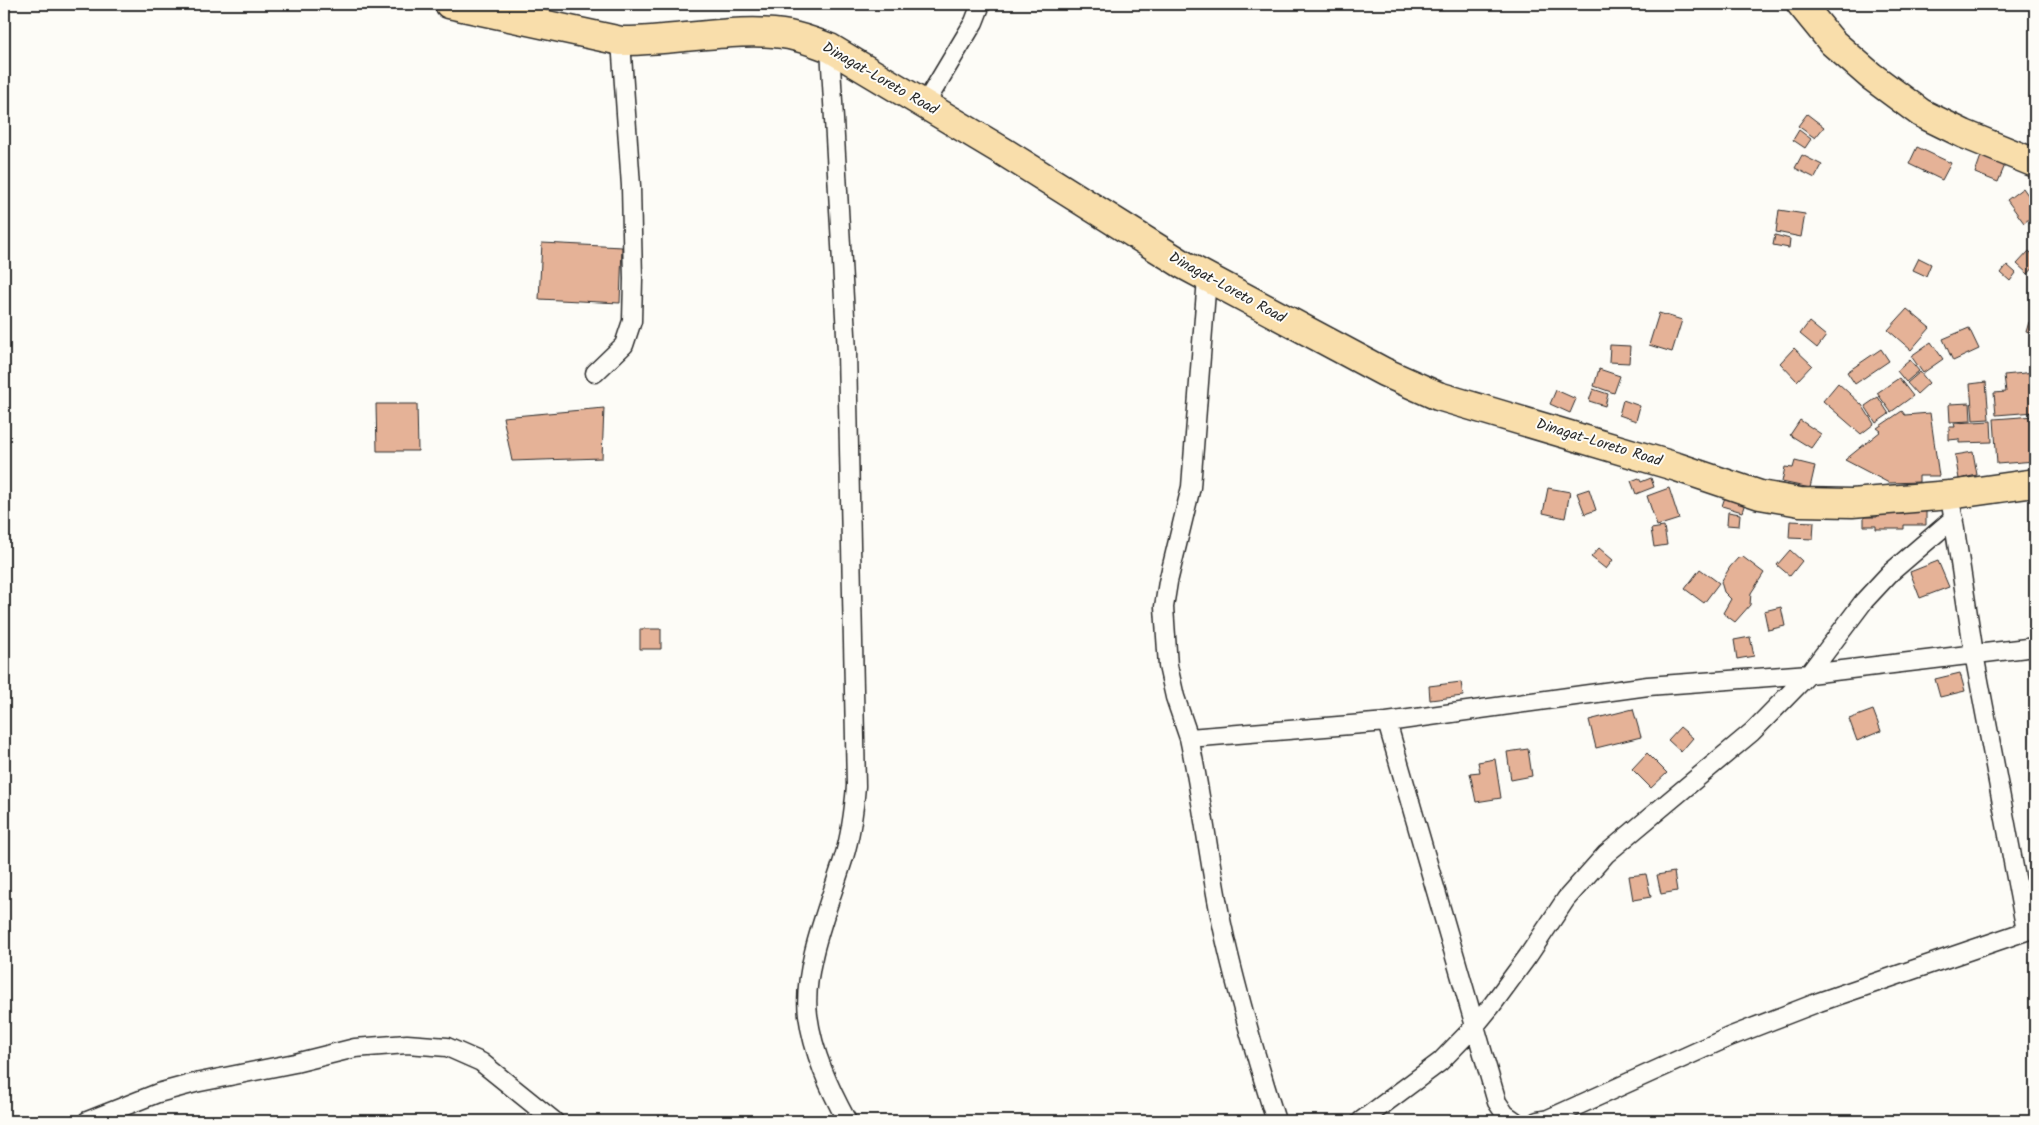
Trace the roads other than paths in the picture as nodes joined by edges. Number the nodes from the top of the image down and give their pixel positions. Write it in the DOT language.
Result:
graph roads {
  1 [pos="449,4"];
  2 [pos="981,4"];
  3 [pos="1801,4"];
  4 [pos="621,41"];
  5 [pos="830,48"];
  6 [pos="925,104"];
  7 [pos="2035,163"];
  8 [pos="1207,278"];
  9 [pos="595,373"];
  10 [pos="2035,483"];
  11 [pos="1952,507"];
  12 [pos="2035,647"];
  13 [pos="1974,654"];
  14 [pos="1809,674"];
  15 [pos="1387,722"];
  16 [pos="1189,738"];
  17 [pos="2031,929"];
  18 [pos="1474,1027"];
  19 [pos="87,1121"];
  20 [pos="554,1121"];
  21 [pos="847,1121"];
  22 [pos="1276,1121"];
  23 [pos="1361,1121"];
  24 [pos="1515,1121"];
  25 [pos="1537,1121"];
  1 -- 4 [label="main road, Dinagat-Loreto Road"];
  2 -- 6 [label="street"];
  3 -- 7 [label="main road"];
  4 -- 5 [label="main road, Dinagat-Loreto Road"];
  4 -- 9 [label="street"];
  5 -- 6 [label="main road, Dinagat-Loreto Road"];
  5 -- 21 [label="street"];
  6 -- 8 [label="main road, Dinagat-Loreto Road"];
  8 -- 11 [label="main road, Dinagat-Loreto Road"];
  8 -- 16 [label="street"];
  10 -- 11 [label="main road, Dinagat-Loreto Road"];
  11 -- 13 [label="street"];
  11 -- 14 [label="street"];
  12 -- 13 [label="street"];
  13 -- 14 [label="street"];
  13 -- 17 [label="street"];
  14 -- 15 [label="street"];
  14 -- 18 [label="street"];
  15 -- 16 [label="street"];
  15 -- 18 [label="street"];
  16 -- 22 [label="street"];
  17 -- 25 [label="street"];
  18 -- 23 [label="street"];
  18 -- 24 [label="street"];
  19 -- 20 [label="street"];
}
